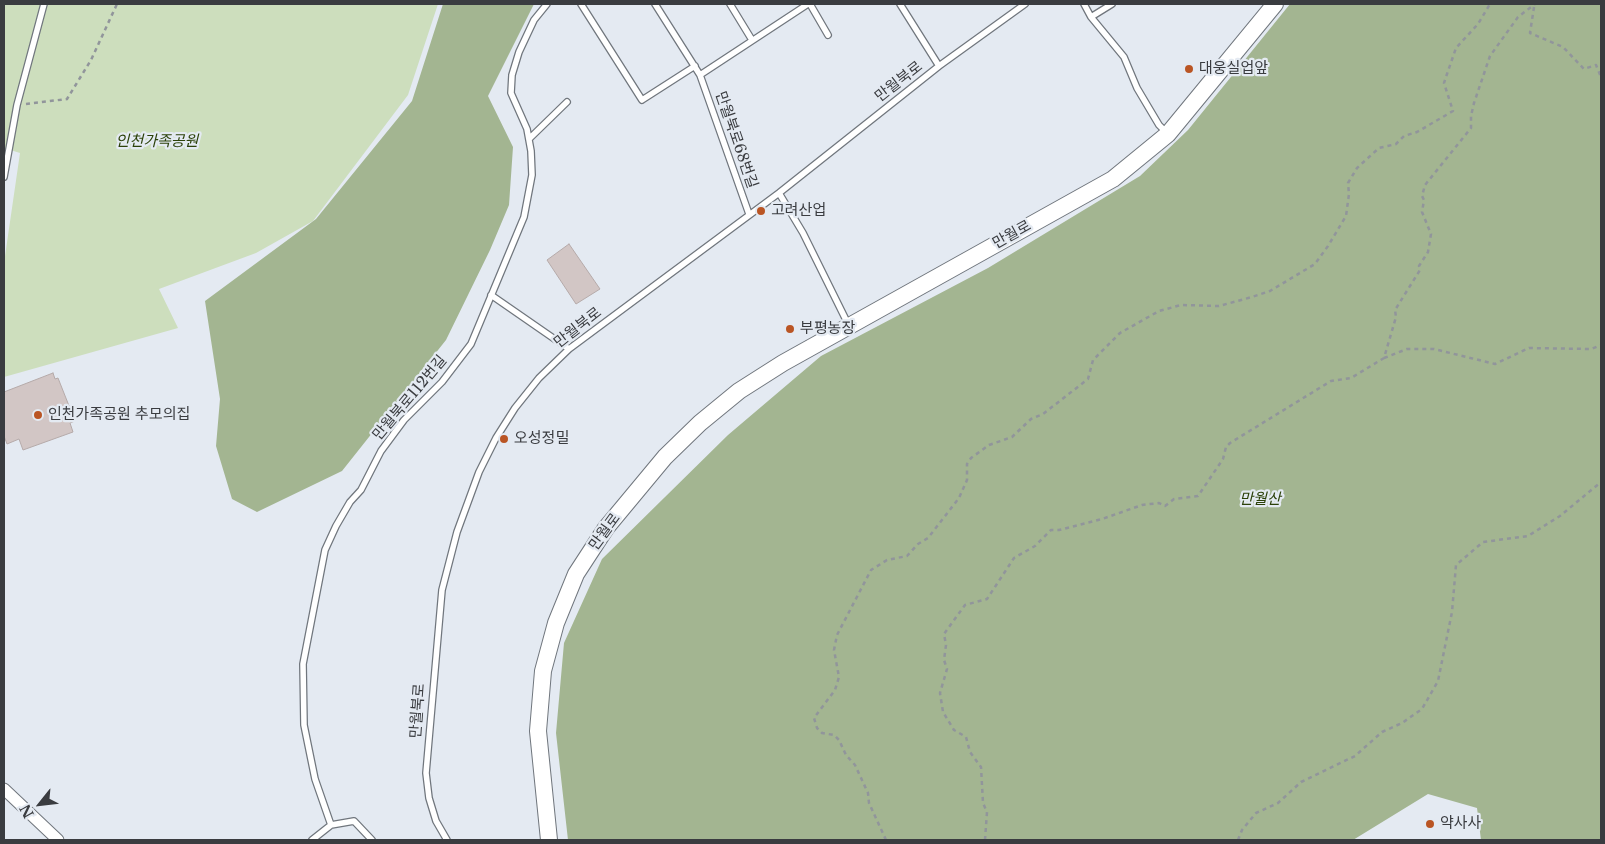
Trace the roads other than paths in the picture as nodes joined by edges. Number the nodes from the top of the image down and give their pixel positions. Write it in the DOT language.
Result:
graph roads {
  1 [pos="44,4"];
  2 [pos="547,4"];
  3 [pos="581,4"];
  4 [pos="655,4"];
  5 [pos="730,4"];
  6 [pos="809,4"];
  7 [pos="900,4"];
  8 [pos="1025,4"];
  9 [pos="1084,4"];
  10 [pos="1112,4"];
  11 [pos="1275,4"];
  12 [pos="1091,17"];
  13 [pos="828,35"];
  14 [pos="752,40"];
  15 [pos="694,66"];
  16 [pos="939,66"];
  17 [pos="700,75"];
  18 [pos="567,102"];
  19 [pos="4,130"];
  20 [pos="12,133"];
  21 [pos="1168,134"];
  22 [pos="528,139"];
  23 [pos="4,177"];
  24 [pos="779,193"];
  25 [pos="749,214"];
  26 [pos="492,295"];
  27 [pos="849,326"];
  28 [pos="569,349"];
  29 [pos="4,788"];
  30 [pos="331,825"];
  31 [pos="58,840"];
  32 [pos="312,840"];
  33 [pos="372,840"];
  34 [pos="447,840"];
  35 [pos="549,840"];
  1 -- 20 [label="lane"];
  2 -- 22 [label="lane, 만월북로112번길"];
  3 -- 15 [label="lane"];
  4 -- 15 [label="lane, 만월북로68번길"];
  5 -- 14 [label="lane"];
  6 -- 13 [label="lane"];
  6 -- 14 [label="lane"];
  7 -- 16 [label="lane"];
  8 -- 16 [label="lane, 만월북로"];
  9 -- 12 [label="lane"];
  10 -- 12 [label="lane"];
  11 -- 21 [label="street, 만월로"];
  12 -- 21 [label="lane"];
  14 -- 17 [label="lane"];
  15 -- 17 [label="lane, 만월북로68번길"];
  16 -- 24 [label="lane, 만월북로"];
  17 -- 25 [label="lane, 만월북로68번길"];
  18 -- 22 [label="lane"];
  19 -- 20 [label="lane"];
  20 -- 23 [label="lane"];
  21 -- 27 [label="street, 만월로"];
  22 -- 26 [label="lane, 만월북로112번길"];
  24 -- 25 [label="lane, 만월북로"];
  24 -- 27 [label="lane"];
  25 -- 28 [label="lane, 만월북로"];
  26 -- 28 [label="lane"];
  26 -- 30 [label="lane, 만월북로112번길"];
  27 -- 35 [label="street, 만월로"];
  28 -- 34 [label="lane, 만월북로"];
  29 -- 31 [label="street"];
  30 -- 32 [label="lane"];
  30 -- 33 [label="lane"];
}
